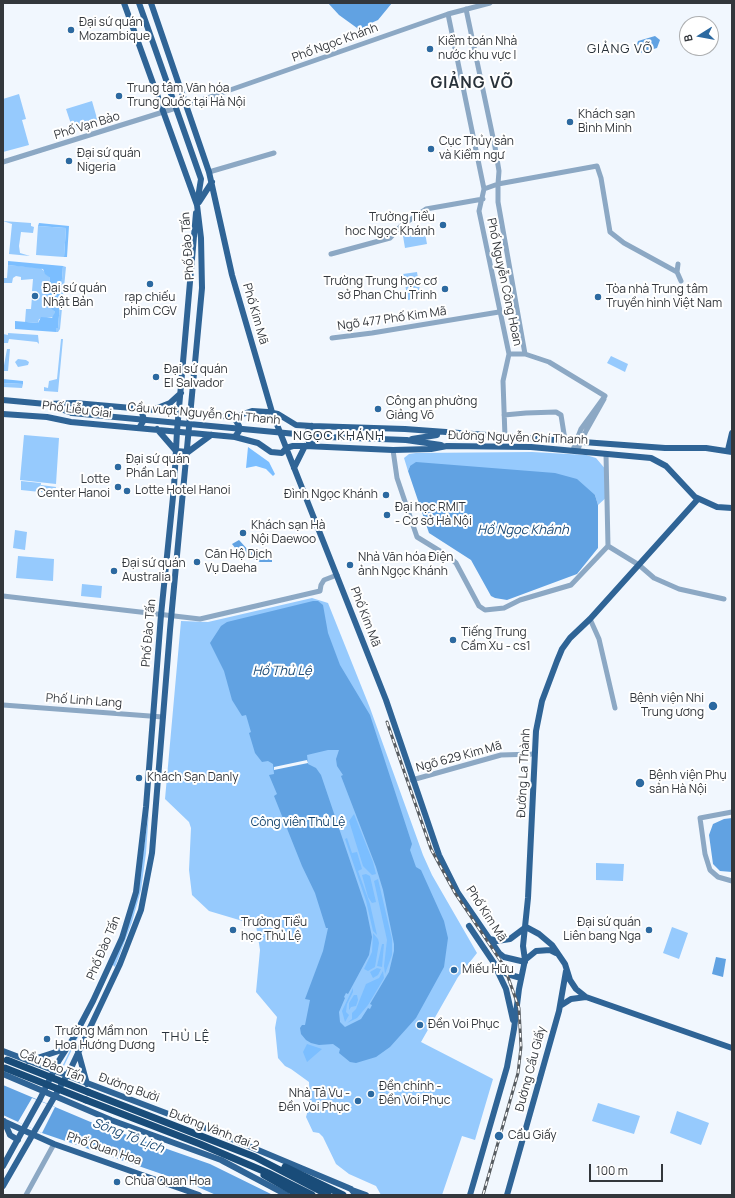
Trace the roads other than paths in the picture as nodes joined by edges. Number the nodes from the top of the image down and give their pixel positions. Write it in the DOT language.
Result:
graph roads {
  1 [pos="124,3"];
  2 [pos="139,3"];
  3 [pos="151,3"];
  4 [pos="490,3"];
  5 [pos="466,9"];
  6 [pos="448,14"];
  7 [pos="162,34"];
  8 [pos="152,38"];
  9 [pos="187,105"];
  10 [pos="176,108"];
  11 [pos="164,112"];
  12 [pos="274,153"];
  13 [pos="3,162"];
  14 [pos="210,172"];
  15 [pos="212,182"];
  16 [pos="498,184"];
  17 [pos="484,189"];
  18 [pos="483,199"];
  19 [pos="197,205"];
  20 [pos="331,254"];
  21 [pos="678,264"];
  22 [pos="678,272"];
  23 [pos="681,281"];
  24 [pos="499,312"];
  25 [pos="332,338"];
  26 [pos="509,354"];
  27 [pos="525,354"];
  28 [pos="181,393"];
  29 [pos="3,400"];
  30 [pos="46,404"];
  31 [pos="179,404"];
  32 [pos="191,405"];
  33 [pos="141,409"];
  34 [pos="154,410"];
  35 [pos="178,412"];
  36 [pos="272,412"];
  37 [pos="72,413"];
  38 [pos="3,414"];
  39 [pos="191,414"];
  40 [pos="504,415"];
  41 [pos="47,417"];
  42 [pos="234,417"];
  43 [pos="312,426"];
  44 [pos="139,428"];
  45 [pos="157,430"];
  46 [pos="177,431"];
  47 [pos="189,432"];
  48 [pos="732,433"];
  49 [pos="446,434"];
  50 [pos="211,435"];
  51 [pos="235,436"];
  52 [pos="505,437"];
  53 [pos="406,440"];
  54 [pos="565,440"];
  55 [pos="579,441"];
  56 [pos="305,446"];
  57 [pos="314,446"];
  58 [pos="447,446"];
  59 [pos="652,447"];
  60 [pos="286,448"];
  61 [pos="393,450"];
  62 [pos="575,450"];
  63 [pos="176,451"];
  64 [pos="730,451"];
  65 [pos="188,452"];
  66 [pos="606,454"];
  67 [pos="651,458"];
  68 [pos="294,468"];
  69 [pos="698,499"];
  70 [pos="732,508"];
  71 [pos="608,546"];
  72 [pos="639,565"];
  73 [pos="166,572"];
  74 [pos="176,573"];
  75 [pos="336,575"];
  76 [pos="3,596"];
  77 [pos="724,599"];
  78 [pos="161,615"];
  79 [pos="172,616"];
  80 [pos="590,619"];
  81 [pos="3,705"];
  82 [pos="615,708"];
  83 [pos="154,716"];
  84 [pos="163,717"];
  85 [pos="534,754"];
  86 [pos="412,780"];
  87 [pos="732,812"];
  88 [pos="732,881"];
  89 [pos="469,926"];
  90 [pos="526,927"];
  91 [pos="488,937"];
  92 [pos="478,940"];
  93 [pos="556,953"];
  94 [pos="525,961"];
  95 [pos="110,965"];
  96 [pos="496,966"];
  97 [pos="118,970"];
  98 [pos="566,971"];
  99 [pos="521,978"];
  100 [pos="586,997"];
  101 [pos="560,1006"];
  102 [pos="514,1029"];
  103 [pos="732,1048"];
  104 [pos="65,1049"];
  105 [pos="3,1051"];
  106 [pos="78,1051"];
  107 [pos="5,1059"];
  108 [pos="30,1062"];
  109 [pos="4,1070"];
  110 [pos="54,1070"];
  111 [pos="67,1075"];
  112 [pos="25,1083"];
  113 [pos="88,1088"];
  114 [pos="44,1091"];
  115 [pos="54,1096"];
  116 [pos="86,1100"];
  117 [pos="4,1121"];
  118 [pos="24,1128"];
  119 [pos="33,1132"];
  120 [pos="18,1140"];
  121 [pos="54,1144"];
  122 [pos="255,1157"];
  123 [pos="3,1166"];
  124 [pos="250,1166"];
  125 [pos="3,1186"];
  126 [pos="351,1189"];
  127 [pos="26,1195"];
  128 [pos="199,1195"];
  129 [pos="288,1195"];
  130 [pos="299,1195"];
  131 [pos="312,1195"];
  132 [pos="328,1195"];
  133 [pos="343,1195"];
  134 [pos="356,1195"];
  135 [pos="366,1195"];
  136 [pos="470,1195"];
  137 [pos="507,1195"];
  1 -- 11 [label="main road"];
  2 -- 8 [label="main road"];
  3 -- 7 [label="main road, Phố Kim Mã"];
  4 -- 5 [label="street, Phố Ngọc Khánh"];
  5 -- 6 [label="street, Phố Ngọc Khánh"];
  5 -- 16 [label="street, Phố Nguyễn Công Hoan"];
  6 -- 9 [label="street, Phố Ngọc Khánh"];
  6 -- 17 [label="street, Phố Nguyễn Công Hoan"];
  7 -- 8 [label="main road"];
  7 -- 9 [label="main road, Phố Kim Mã"];
  8 -- 10 [label="main road"];
  9 -- 14 [label="main road, Phố Kim Mã"];
  10 -- 11 [label="street, Phố Vạn Bảo"];
  10 -- 19 [label="main road"];
  11 -- 13 [label="street, Phố Vạn Bảo"];
  11 -- 19 [label="main road"];
  12 -- 14 [label="street"];
  14 -- 15 [label="main road, Phố Kim Mã"];
  15 -- 19 [label="main road"];
  15 -- 36 [label="main road, Phố Kim Mã"];
  16 -- 17 [label="street"];
  16 -- 22 [label="street"];
  16 -- 27 [label="street, Phố Nguyễn Công Hoan"];
  17 -- 18 [label="street, Phố Nguyễn Công Hoan"];
  18 -- 20 [label="street"];
  18 -- 24 [label="street, Phố Nguyễn Công Hoan"];
  19 -- 28 [label="main road, Phố Đào Tấn"];
  19 -- 32 [label="main road, Phố Đào Tấn"];
  21 -- 22 [label="street"];
  22 -- 23 [label="street"];
  24 -- 25 [label="street, Ngõ 477 Phố Kim Mã"];
  24 -- 26 [label="street, Phố Nguyễn Công Hoan"];
  26 -- 27 [label="street"];
  26 -- 40 [label="street, Phố Nguyễn Công Hoan"];
  27 -- 55 [label="street"];
  28 -- 31 [label="main road, Phố Đào Tấn"];
  28 -- 34 [label="main road"];
  29 -- 30 [label="main road, Phố Liễu Giai"];
  30 -- 33 [label="main road, Phố Liễu Giai"];
  30 -- 37 [label="main road, Cầu vượt Nguyễn Chí Thanh"];
  31 -- 32 [label="main road"];
  31 -- 35 [label="main road, Phố Đào Tấn"];
  32 -- 39 [label="main road, Phố Đào Tấn"];
  33 -- 34 [label="main road, Phố Liễu Giai"];
  33 -- 44 [label="main road"];
  34 -- 35 [label="main road, Phố Liễu Giai"];
  35 -- 39 [label="main road, Phố Liễu Giai"];
  35 -- 46 [label="main road, Phố Đào Tấn"];
  36 -- 42 [label="main road, Phố Liễu Giai"];
  36 -- 43 [label="main road, Đường Nguyễn Chí Thanh"];
  36 -- 60 [label="main road, Phố Kim Mã"];
  37 -- 41 [label="main road, Cầu vượt Nguyễn Chí Thanh"];
  37 -- 53 [label="main road, Cầu vượt Nguyễn Chí Thanh, bridge"];
  38 -- 41 [label="main road, Phố Liễu Giai"];
  39 -- 42 [label="main road, Phố Liễu Giai"];
  39 -- 47 [label="main road, Phố Đào Tấn"];
  40 -- 52 [label="street, Phố Nguyễn Công Hoan"];
  40 -- 54 [label="street"];
  41 -- 44 [label="main road, Phố Liễu Giai"];
  42 -- 51 [label="main road"];
  43 -- 49 [label="main road, Đường Nguyễn Chí Thanh"];
  43 -- 57 [label="main road"];
  44 -- 45 [label="main road, Phố Liễu Giai"];
  45 -- 46 [label="main road, Phố Liễu Giai"];
  45 -- 63 [label="main road"];
  46 -- 47 [label="main road, Phố Liễu Giai"];
  46 -- 63 [label="main road, Phố Đào Tấn"];
  47 -- 50 [label="main road, Phố Liễu Giai"];
  47 -- 65 [label="main road, Phố Đào Tấn"];
  48 -- 64 [label="main road"];
  49 -- 52 [label="main road, Đường Nguyễn Chí Thanh"];
  49 -- 53 [label="main road, Cầu vượt Nguyễn Chí Thanh"];
  50 -- 51 [label="main road, Phố Liễu Giai"];
  50 -- 65 [label="main road"];
  51 -- 60 [label="main road, Phố Liễu Giai"];
  52 -- 54 [label="main road, Đường Nguyễn Chí Thanh"];
  53 -- 58 [label="main road, Cầu vượt Nguyễn Chí Thanh"];
  54 -- 55 [label="main road, Đường Nguyễn Chí Thanh"];
  55 -- 59 [label="main road, Đường Nguyễn Chí Thanh"];
  55 -- 62 [label="street"];
  56 -- 57 [label="main road, Đường Nguyễn Chí Thanh"];
  56 -- 60 [label="main road, Đường Nguyễn Chí Thanh"];
  56 -- 68 [label="main road"];
  57 -- 61 [label="main road, Đường Nguyễn Chí Thanh"];
  58 -- 61 [label="main road, Đường Nguyễn Chí Thanh"];
  58 -- 62 [label="main road, Đường Nguyễn Chí Thanh"];
  59 -- 64 [label="main road, Đường Nguyễn Chí Thanh"];
  59 -- 67 [label="main road"];
  60 -- 68 [label="main road, Phố Kim Mã"];
  61 -- 71 [label="street"];
  62 -- 66 [label="main road, Đường Nguyễn Chí Thanh"];
  63 -- 65 [label="main road"];
  63 -- 73 [label="main road, Phố Đào Tấn"];
  65 -- 74 [label="main road, Phố Đào Tấn"];
  66 -- 67 [label="main road, Đường Nguyễn Chí Thanh"];
  66 -- 71 [label="street"];
  67 -- 69 [label="main road, Đường Nguyễn Chí Thanh"];
  68 -- 75 [label="main road, Phố Kim Mã"];
  69 -- 70 [label="main road, Đường Nguyễn Chí Thanh"];
  69 -- 72 [label="main road, Đường La Thành"];
  71 -- 72 [label="street"];
  72 -- 77 [label="street"];
  72 -- 80 [label="main road, Đường La Thành"];
  73 -- 74 [label="main road"];
  73 -- 78 [label="main road, Phố Đào Tấn"];
  74 -- 79 [label="main road, Phố Đào Tấn"];
  75 -- 79 [label="street"];
  75 -- 86 [label="main road, Phố Kim Mã"];
  76 -- 78 [label="street"];
  78 -- 79 [label="street"];
  78 -- 83 [label="main road, Phố Đào Tấn"];
  79 -- 84 [label="main road, Phố Đào Tấn"];
  80 -- 82 [label="street"];
  80 -- 85 [label="main road, Đường La Thành"];
  81 -- 83 [label="street, Phố Linh Lang"];
  83 -- 84 [label="street, Phố Linh Lang"];
  83 -- 95 [label="main road, Phố Đào Tấn"];
  84 -- 97 [label="main road, Phố Đào Tấn"];
  85 -- 86 [label="street, Ngõ 629 Kim Mã"];
  85 -- 90 [label="main road, Đường La Thành"];
  86 -- 91 [label="main road, Phố Kim Mã"];
  87 -- 88 [label="street"];
  89 -- 92 [label="main road, Phố Kim Mã"];
  90 -- 91 [label="main road"];
  90 -- 93 [label="main road"];
  90 -- 94 [label="main road, Đường La Thành"];
  91 -- 92 [label="main road"];
  91 -- 94 [label="main road, Phố Kim Mã"];
  92 -- 96 [label="main road, Phố Kim Mã"];
  93 -- 94 [label="main road"];
  93 -- 98 [label="main road"];
  94 -- 99 [label="main road, Đường Cầu Giấy"];
  95 -- 97 [label="main road"];
  95 -- 104 [label="main road, Phố Đào Tấn"];
  96 -- 99 [label="main road, Phố Kim Mã"];
  96 -- 102 [label="main road"];
  97 -- 106 [label="main road, Phố Đào Tấn"];
  98 -- 100 [label="main road"];
  98 -- 101 [label="main road, Đường Cầu Giấy"];
  99 -- 102 [label="main road, Đường Cầu Giấy"];
  100 -- 101 [label="main road"];
  100 -- 103 [label="main road"];
  101 -- 137 [label="main road, Đường Cầu Giấy"];
  102 -- 136 [label="main road, Đường Cầu Giấy"];
  104 -- 108 [label="main road"];
  104 -- 110 [label="main road, Phố Đào Tấn"];
  105 -- 108 [label="main road, Đường Bưởi"];
  106 -- 111 [label="main road, Phố Đào Tấn"];
  106 -- 113 [label="main road"];
  107 -- 113 [label="highway, Cầu Đào Tấn, bridge"];
  108 -- 110 [label="main road, Đường Bưởi"];
  108 -- 112 [label="main road"];
  109 -- 112 [label="main road"];
  109 -- 116 [label="highway, Cầu Đào Tấn, bridge"];
  110 -- 111 [label="main road, Đường Bưởi"];
  110 -- 114 [label="main road, Phố Đào Tấn"];
  111 -- 113 [label="main road, Đường Bưởi"];
  111 -- 115 [label="main road, Phố Đào Tấn"];
  112 -- 114 [label="main road"];
  113 -- 122 [label="highway, Đường Vành đai 2"];
  113 -- 126 [label="main road, Đường Bưởi"];
  114 -- 115 [label="main road"];
  114 -- 118 [label="main road, Phố Đào Tấn"];
  115 -- 119 [label="main road, Phố Đào Tấn"];
  115 -- 129 [label="main road"];
  116 -- 124 [label="highway, Đường Vành đai 2"];
  117 -- 118 [label="main road, Phố Quan Hoa"];
  117 -- 120 [label="main road"];
  118 -- 119 [label="main road, Phố Quan Hoa"];
  118 -- 120 [label="main road, Phố Đào Tấn"];
  119 -- 121 [label="main road, Phố Quan Hoa"];
  119 -- 125 [label="main road, Phố Đào Tấn"];
  120 -- 123 [label="main road, Phố Đào Tấn"];
  121 -- 127 [label="street"];
  121 -- 128 [label="main road, Phố Quan Hoa"];
  122 -- 132 [label="highway, Đường Vành đai 2"];
  122 -- 133 [label="highway"];
  124 -- 130 [label="highway"];
  124 -- 131 [label="highway, Đường Vành đai 2"];
  126 -- 134 [label="main road, Đường Bưởi"];
  126 -- 135 [label="main road"];
}
